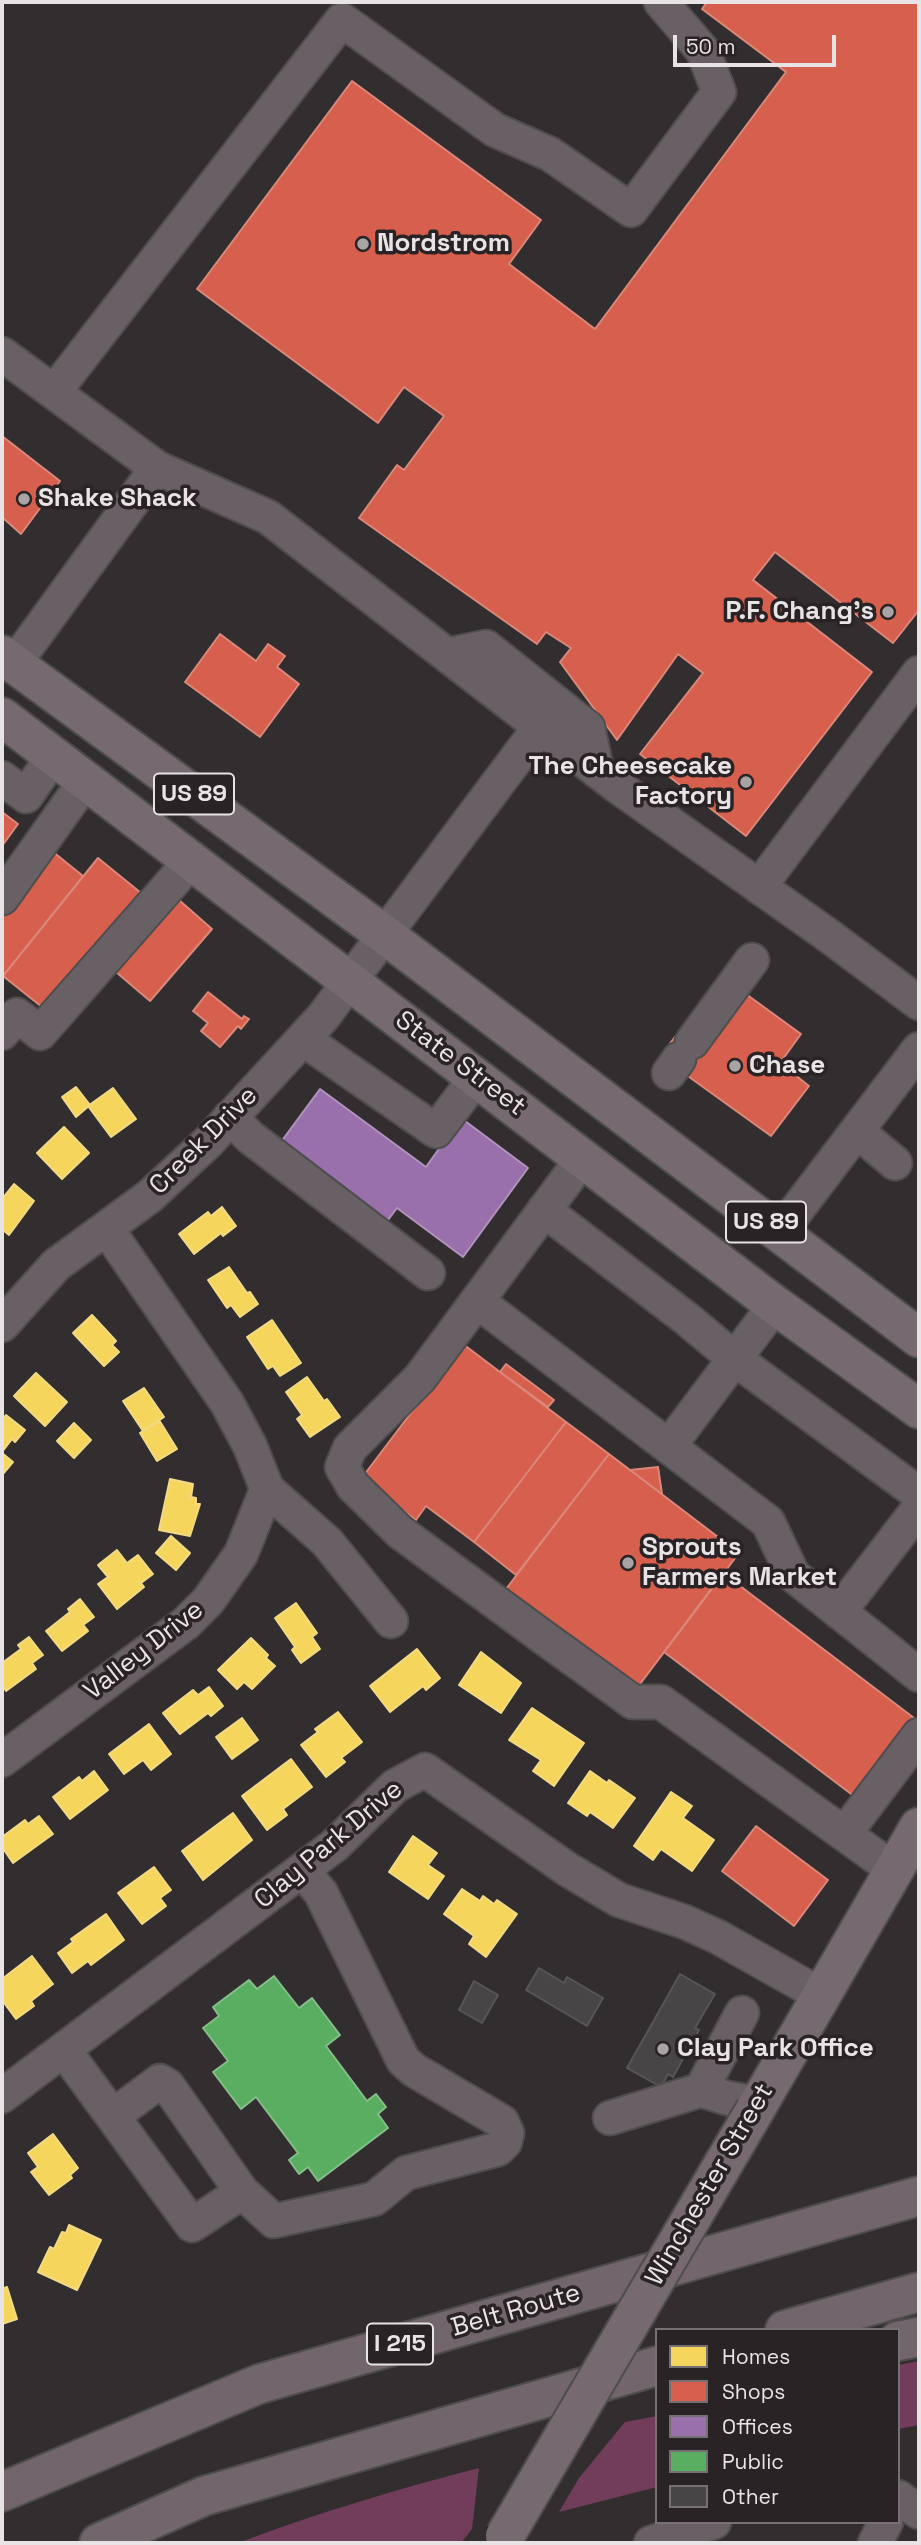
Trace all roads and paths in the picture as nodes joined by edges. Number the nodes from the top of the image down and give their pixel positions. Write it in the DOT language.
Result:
graph roads {
  1 [pos="661,2"];
  2 [pos="2,354"];
  3 [pos="54,392"];
  4 [pos="157,468"];
  5 [pos="447,655"];
  6 [pos="8,659"];
  7 [pos="919,673"];
  8 [pos="2,717"];
  9 [pos="540,727"];
  10 [pos="54,755"];
  11 [pos="597,771"];
  12 [pos="2,778"];
  13 [pos="86,780"];
  14 [pos="191,861"];
  15 [pos="759,887"];
  16 [pos="2,898"];
  17 [pos="385,934"];
  18 [pos="752,960"];
  19 [pos="351,982"];
  20 [pos="919,1003"];
  21 [pos="2,1033"];
  22 [pos="303,1039"];
  23 [pos="919,1049"];
  24 [pos="680,1058"];
  25 [pos="477,1077"];
  26 [pos="230,1117"];
  27 [pos="857,1131"];
  28 [pos="583,1158"];
  29 [pos="895,1163"];
  30 [pos="544,1210"];
  31 [pos="107,1228"];
  32 [pos="780,1232"];
  33 [pos="428,1273"];
  34 [pos="477,1301"];
  35 [pos="775,1305"];
  36 [pos="2,1325"];
  37 [pos="919,1338"];
  38 [pos="735,1359"];
  39 [pos="919,1409"];
  40 [pos="669,1446"];
  41 [pos="267,1489"];
  42 [pos="919,1494"];
  43 [pos="919,1508"];
  44 [pos="839,1612"];
  45 [pos="391,1622"];
  46 [pos="919,1675"];
  47 [pos="919,1735"];
  48 [pos="2,1760"];
  49 [pos="919,1827"];
  50 [pos="845,1833"];
  51 [pos="893,1869"];
  52 [pos="302,1871"];
  53 [pos="821,1995"];
  54 [pos="742,2013"];
  55 [pos="64,2050"];
  56 [pos="701,2090"];
  57 [pos="2,2096"];
  58 [pos="756,2107"];
  59 [pos="113,2116"];
  60 [pos="610,2118"];
  61 [pos="919,2179"];
  62 [pos="242,2192"];
  63 [pos="919,2196"];
  64 [pos="808,2228"];
  65 [pos="919,2292"];
  66 [pos="792,2328"];
  67 [pos="919,2337"];
  68 [pos="900,2341"];
  69 [pos="655,2367"];
  70 [pos="2,2492"];
  71 [pos="708,2524"];
  72 [pos="888,2524"];
  73 [pos="502,2540"];
  74 [pos="99,2543"];
  75 [pos="652,2543"];
  76 [pos="875,2543"];
  1 -- 3 [label="street"];
  2 -- 3 [label="street"];
  3 -- 4 [label="street"];
  4 -- 5 [label="street"];
  4 -- 6 [label="street"];
  5 -- 9 [label="street"];
  5 -- 11 [label="street"];
  6 -- 17 [label="main road, US 89"];
  7 -- 15 [label="street"];
  8 -- 10 [label="main road, State Street / US 89"];
  9 -- 11 [label="street"];
  9 -- 17 [label="street, Creek Drive"];
  10 -- 12 [label="street"];
  10 -- 13 [label="main road, State Street / US 89"];
  11 -- 15 [label="street"];
  13 -- 14 [label="main road, State Street / US 89"];
  13 -- 16 [label="street"];
  14 -- 19 [label="main road, State Street / US 89"];
  14 -- 21 [label="street"];
  15 -- 20 [label="street"];
  17 -- 19 [label="street, Creek Drive"];
  17 -- 32 [label="main road, US 89"];
  18 -- 24 [label="street"];
  19 -- 22 [label="street, Creek Drive"];
  19 -- 25 [label="main road, State Street / US 89"];
  22 -- 25 [label="street"];
  22 -- 26 [label="street, Creek Drive"];
  23 -- 27 [label="street"];
  25 -- 28 [label="main road, State Street / US 89"];
  26 -- 31 [label="street, Creek Drive"];
  26 -- 33 [label="street"];
  27 -- 29 [label="street"];
  27 -- 32 [label="street"];
  28 -- 30 [label="street"];
  28 -- 35 [label="main road, State Street / US 89"];
  30 -- 34 [label="street"];
  30 -- 38 [label="street"];
  31 -- 36 [label="street, Creek Drive"];
  31 -- 41 [label="street"];
  32 -- 37 [label="main road, US 89"];
  34 -- 40 [label="street"];
  34 -- 50 [label="street"];
  35 -- 38 [label="street"];
  35 -- 39 [label="main road, State Street / US 89"];
  38 -- 40 [label="street"];
  38 -- 42 [label="street"];
  40 -- 44 [label="street"];
  41 -- 45 [label="street"];
  41 -- 48 [label="street, Valley Drive"];
  43 -- 44 [label="street"];
  44 -- 46 [label="street"];
  47 -- 50 [label="street"];
  49 -- 51 [label="main road, Winchester Street"];
  50 -- 51 [label="street"];
  51 -- 53 [label="main road, Winchester Street"];
  52 -- 53 [label="street, Clay Park Drive"];
  52 -- 55 [label="street, Clay Park Drive"];
  52 -- 62 [label="street"];
  53 -- 58 [label="main road, Winchester Street"];
  54 -- 56 [label="street"];
  55 -- 57 [label="street, Clay Park Drive"];
  55 -- 59 [label="street"];
  56 -- 58 [label="street"];
  56 -- 60 [label="street"];
  58 -- 73 [label="main road, Winchester Street, bridge"];
  59 -- 62 [label="street"];
  59 -- 62 [label="street"];
  61 -- 64 [label="highway"];
  63 -- 64 [label="highway, Belt Route / I 215"];
  64 -- 70 [label="highway, Belt Route / I 215"];
  65 -- 66 [label="highway"];
  67 -- 68 [label="highway"];
  69 -- 74 [label="highway"];
  71 -- 75 [label="street"];
  72 -- 76 [label="street"];
}
